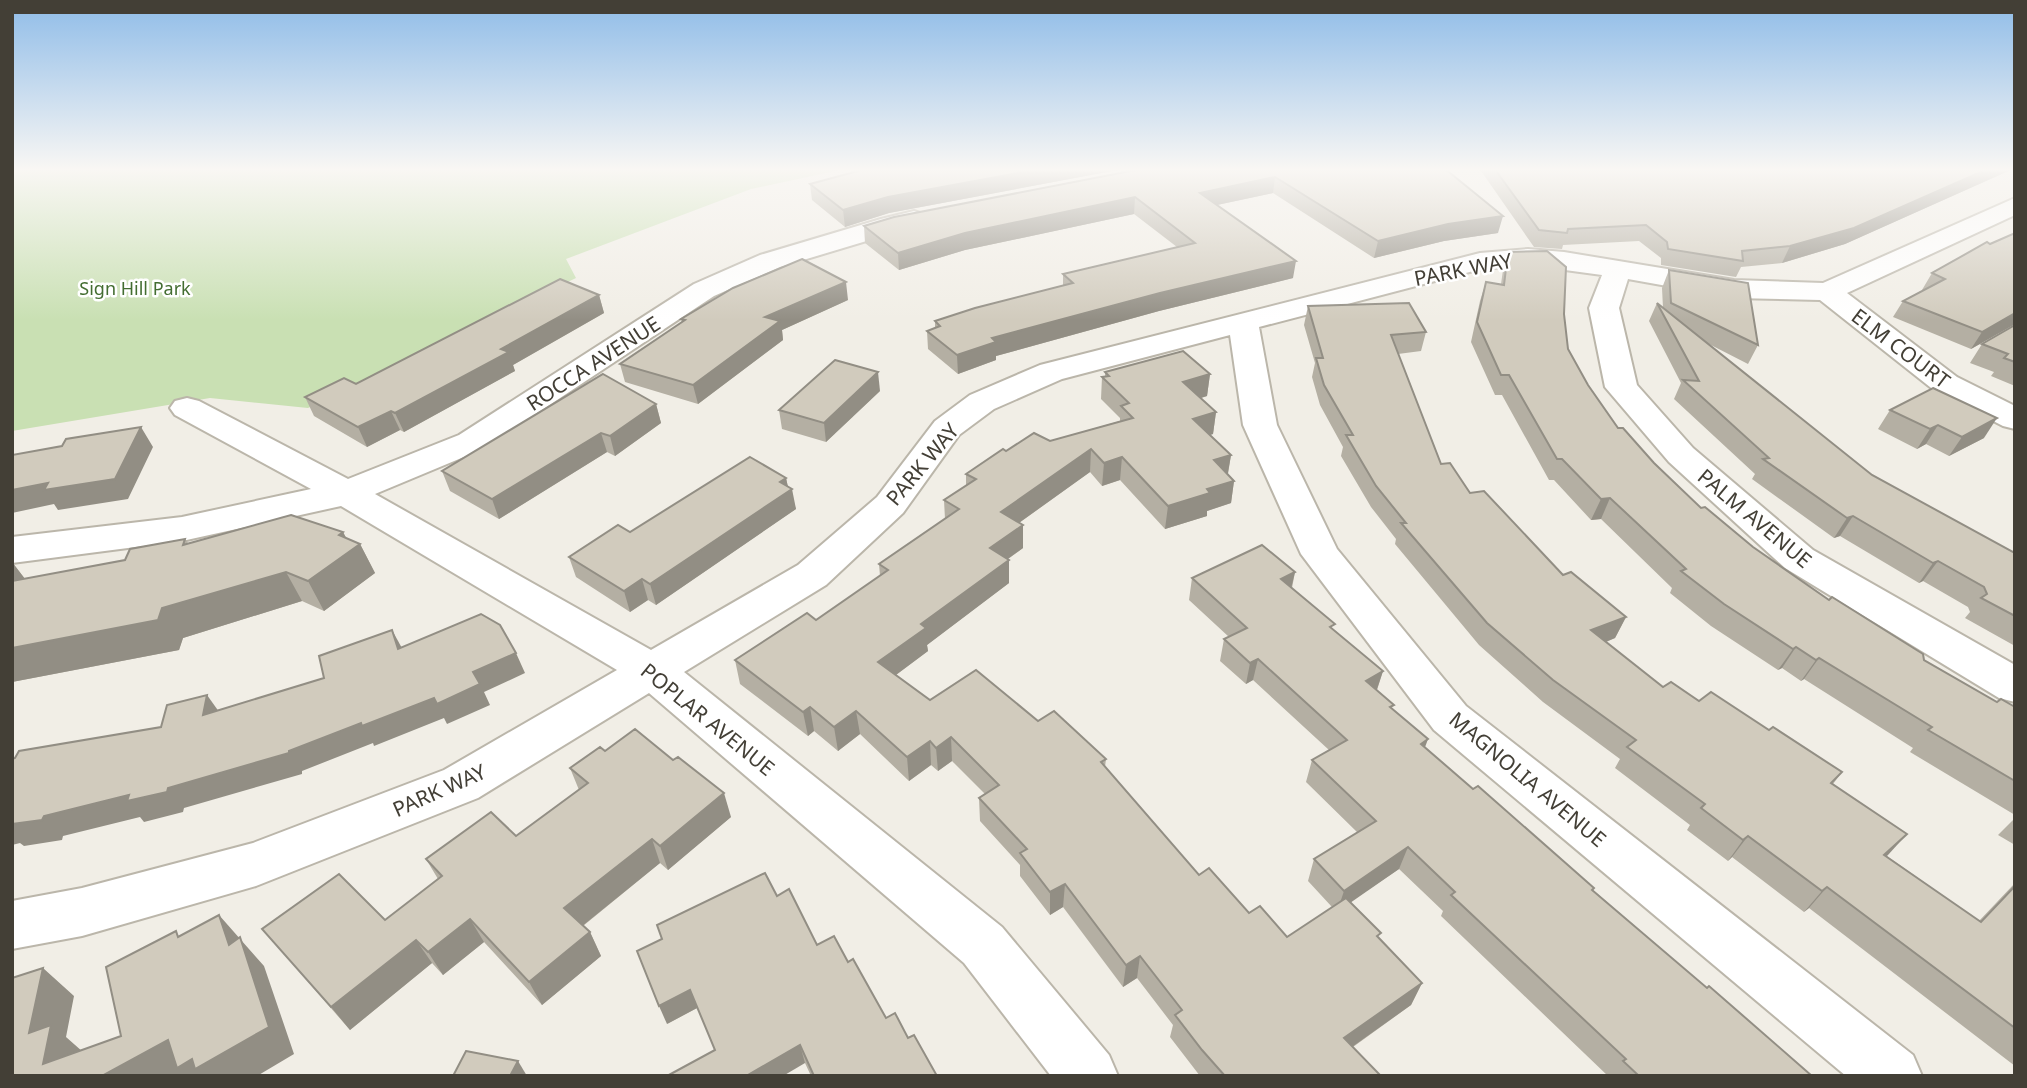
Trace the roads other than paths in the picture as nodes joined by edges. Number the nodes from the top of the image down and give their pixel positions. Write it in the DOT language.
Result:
graph roads {
  1 [pos="916,219"];
  2 [pos="1985,219"];
  3 [pos="1618,269"];
  4 [pos="1827,292"];
  5 [pos="1243,322"];
  6 [pos="187,408"];
  7 [pos="2015,419"];
  8 [pos="346,493"];
  9 [pos="12,550"];
  10 [pos="654,671"];
  11 [pos="2015,686"];
  12 [pos="12,925"];
  13 [pos="1088,1076"];
  14 [pos="1892,1076"];
  1 -- 8 [label="street, ROCCA AVENUE"];
  2 -- 4 [label="street, PARK WAY"];
  3 -- 4 [label="street, PARK WAY"];
  3 -- 5 [label="street, PARK WAY"];
  3 -- 11 [label="street, PALM AVENUE"];
  4 -- 7 [label="street, ELM COURT"];
  5 -- 10 [label="street, PARK WAY"];
  5 -- 14 [label="street, MAGNOLIA AVENUE"];
  6 -- 8 [label="street, POPLAR AVENUE"];
  8 -- 9 [label="street, ROCCA AVENUE"];
  8 -- 10 [label="street, POPLAR AVENUE"];
  10 -- 12 [label="street, PARK WAY"];
  10 -- 13 [label="street, POPLAR AVENUE"];
}
